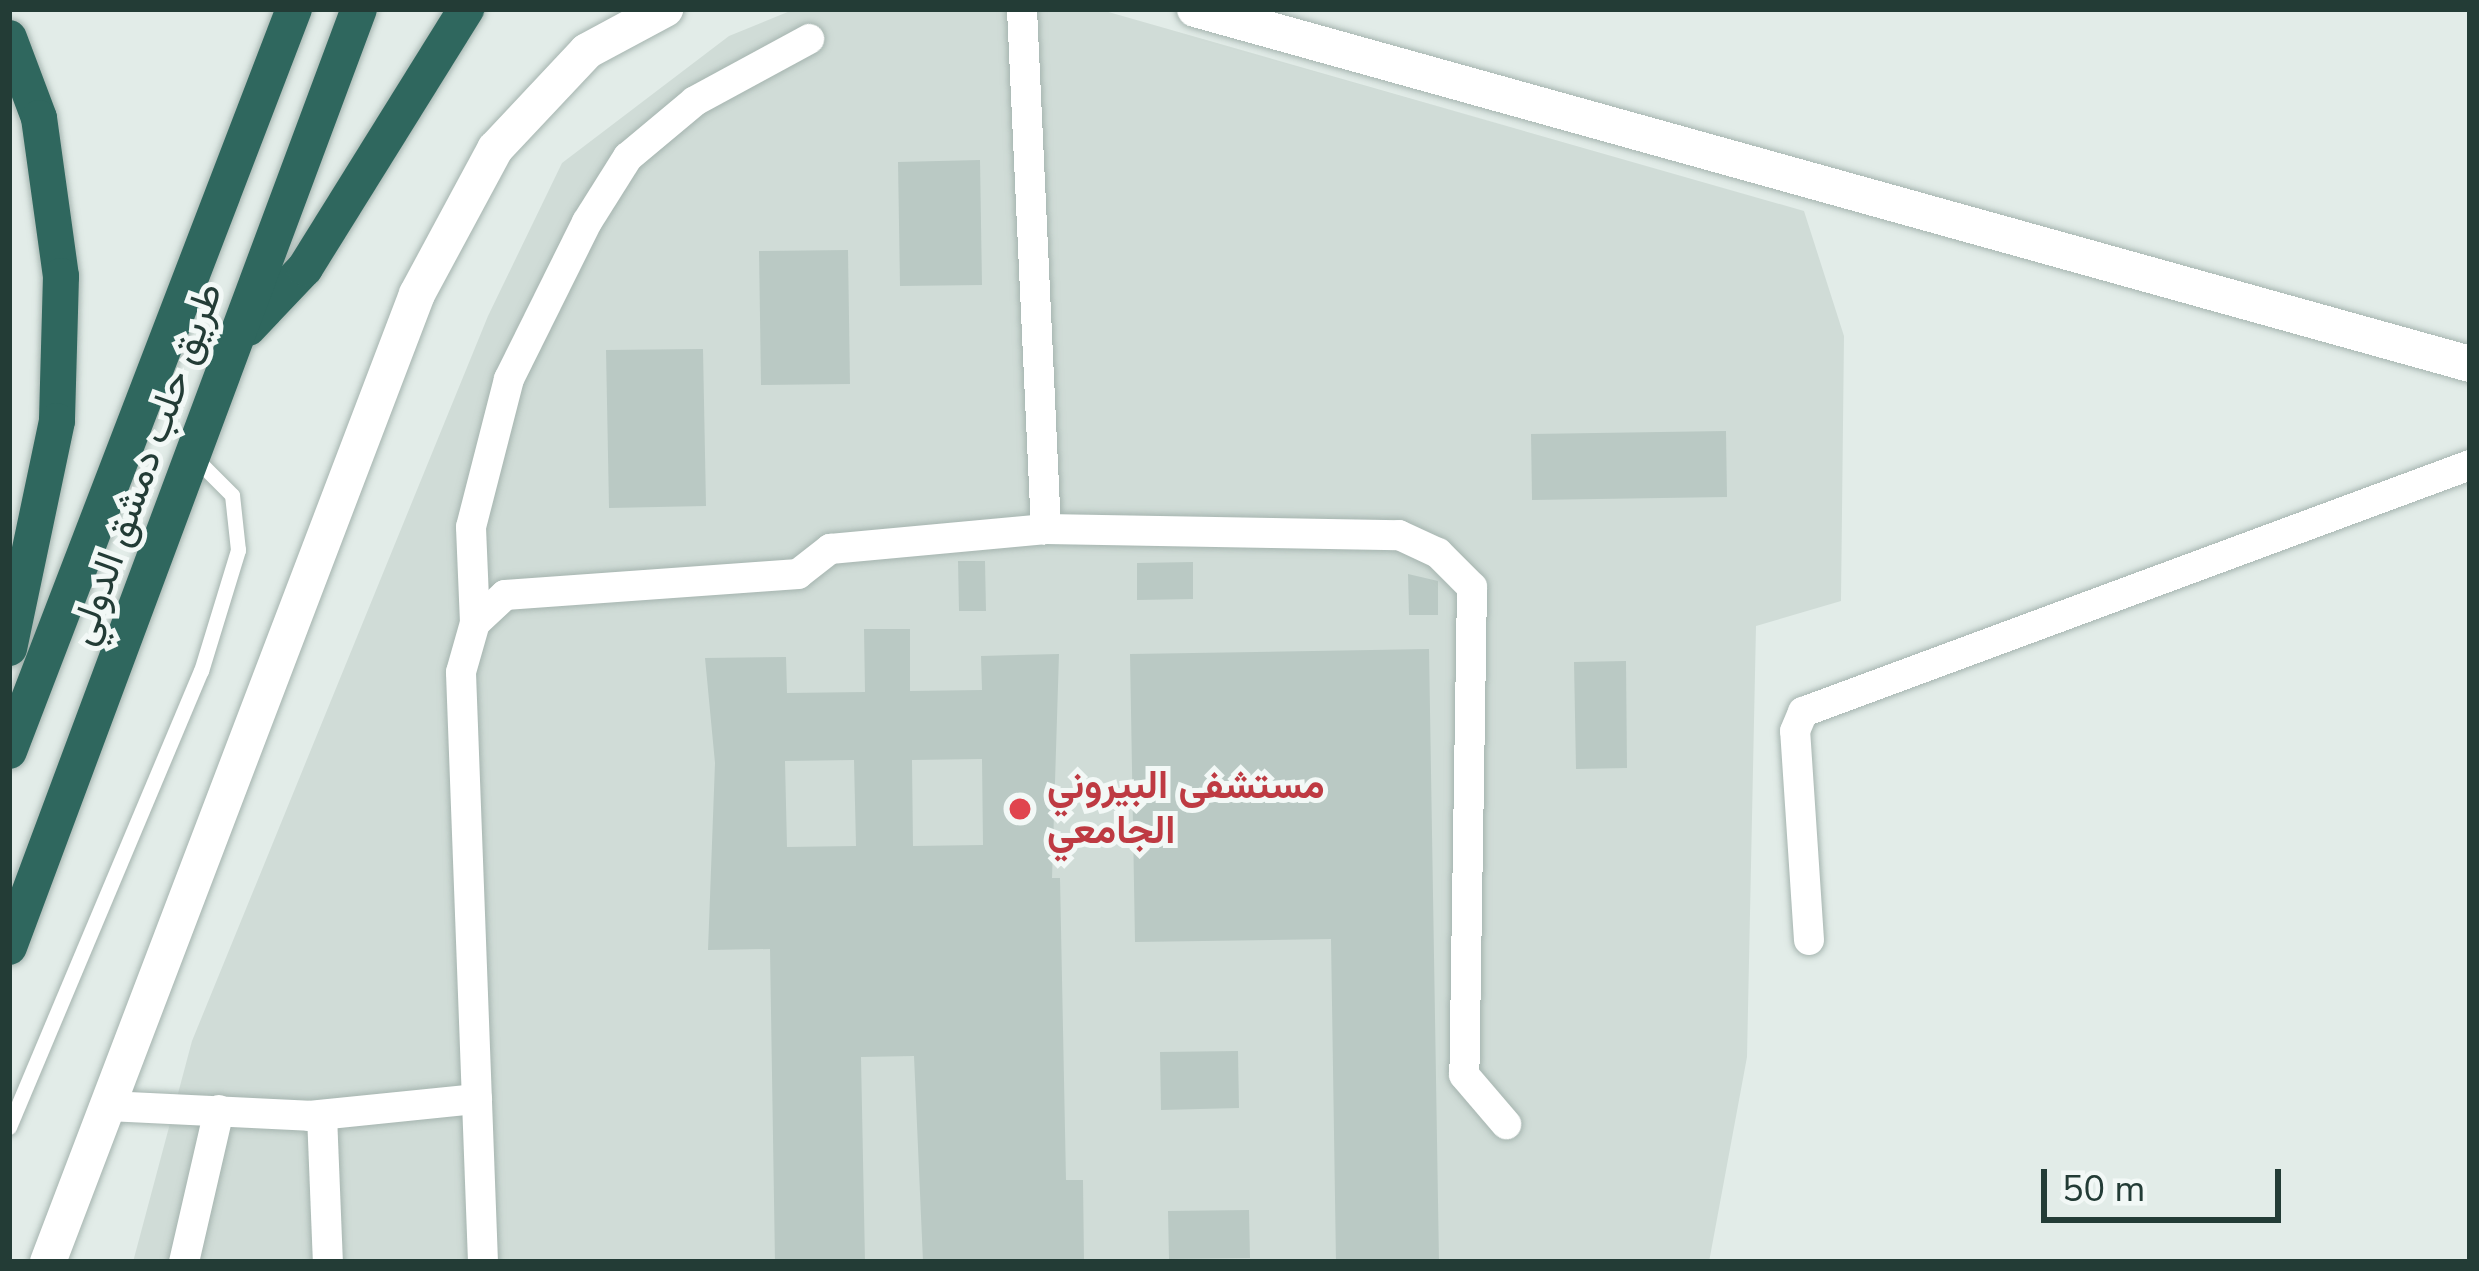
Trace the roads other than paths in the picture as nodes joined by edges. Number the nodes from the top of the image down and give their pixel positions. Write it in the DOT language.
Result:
graph roads {
  1 [pos="294,9"];
  2 [pos="359,9"];
  3 [pos="466,9"];
  4 [pos="665,9"];
  5 [pos="1022,9"];
  6 [pos="1195,9"];
  7 [pos="9,38"];
  8 [pos="809,38"];
  9 [pos="237,340"];
  10 [pos="2470,364"];
  11 [pos="194,458"];
  12 [pos="2470,465"];
  13 [pos="1046,529"];
  14 [pos="475,623"];
  15 [pos="11,625"];
  16 [pos="9,752"];
  17 [pos="1809,940"];
  18 [pos="9,947"];
  19 [pos="476,1099"];
  20 [pos="108,1106"];
  21 [pos="220,1110"];
  22 [pos="322,1115"];
  23 [pos="1507,1124"];
  24 [pos="9,1127"];
  25 [pos="48,1262"];
  26 [pos="184,1262"];
  27 [pos="328,1262"];
  28 [pos="483,1262"];
  1 -- 16 [label="highway, طريق حلب دمشق الدولي"];
  2 -- 9 [label="highway, طريق حلب دمشق الدولي"];
  3 -- 9 [label="highway"];
  4 -- 20 [label="street"];
  5 -- 13 [label="street"];
  6 -- 10 [label="street"];
  7 -- 15 [label="highway"];
  8 -- 14 [label="street"];
  9 -- 11 [label="highway, طريق حلب دمشق الدولي"];
  11 -- 18 [label="highway, طريق حلب دمشق الدولي"];
  11 -- 24 [label="lane"];
  12 -- 17 [label="street"];
  13 -- 14 [label="street"];
  13 -- 23 [label="street"];
  14 -- 19 [label="street"];
  19 -- 22 [label="street"];
  19 -- 28 [label="street"];
  20 -- 21 [label="street"];
  20 -- 25 [label="street"];
  21 -- 22 [label="street"];
  21 -- 26 [label="street"];
  22 -- 27 [label="street"];
}
